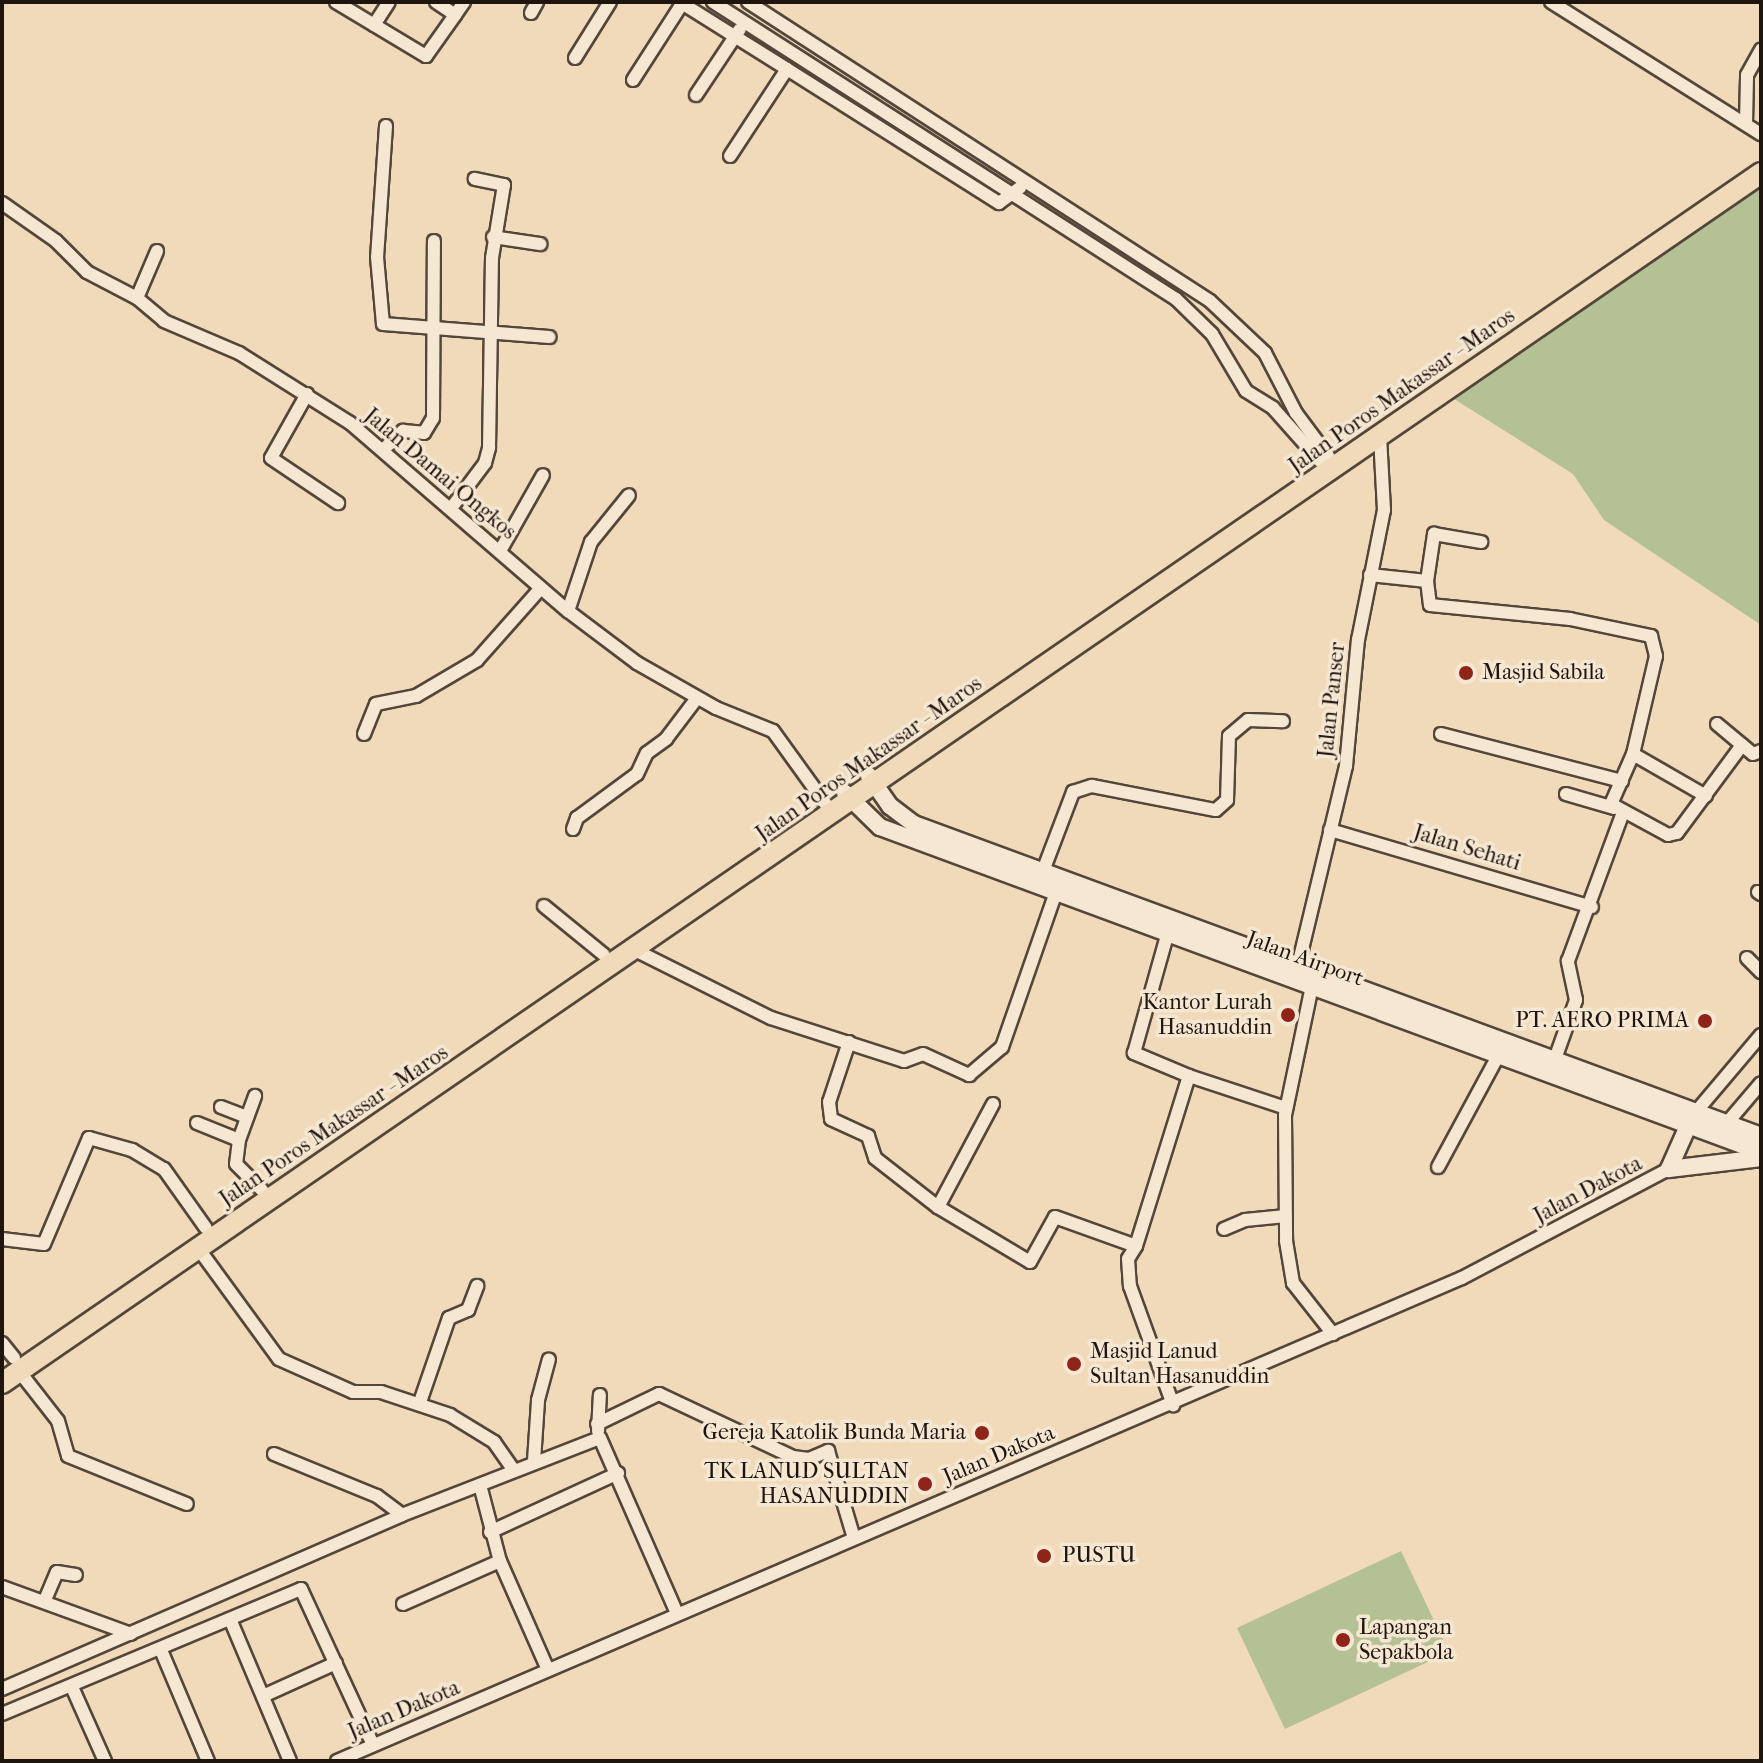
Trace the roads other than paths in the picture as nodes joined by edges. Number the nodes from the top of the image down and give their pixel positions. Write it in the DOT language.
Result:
graph roads {
  1 [pos="336,2"];
  2 [pos="389,2"];
  3 [pos="436,2"];
  4 [pos="464,2"];
  5 [pos="610,2"];
  6 [pos="713,2"];
  7 [pos="1551,2"];
  8 [pos="681,3"];
  9 [pos="751,4"];
  10 [pos="455,15"];
  11 [pos="746,22"];
  12 [pos="374,25"];
  13 [pos="735,35"];
  14 [pos="1761,50"];
  15 [pos="575,58"];
  16 [pos="787,69"];
  17 [pos="633,80"];
  18 [pos="696,95"];
  19 [pos="918,109"];
  20 [pos="907,124"];
  21 [pos="1746,124"];
  22 [pos="386,126"];
  23 [pos="1761,134"];
  24 [pos="730,156"];
  25 [pos="1761,157"];
  26 [pos="1761,173"];
  27 [pos="475,179"];
  28 [pos="1026,180"];
  29 [pos="1016,193"];
  30 [pos="1717,195"];
  31 [pos="2,203"];
  32 [pos="493,237"];
  33 [pos="434,241"];
  34 [pos="540,244"];
  35 [pos="157,251"];
  36 [pos="137,298"];
  37 [pos="436,331"];
  38 [pos="490,331"];
  39 [pos="549,337"];
  40 [pos="307,394"];
  41 [pos="1380,437"];
  42 [pos="383,450"];
  43 [pos="1324,459"];
  44 [pos="543,475"];
  45 [pos="629,495"];
  46 [pos="338,503"];
  47 [pos="452,507"];
  48 [pos="1481,542"];
  49 [pos="500,551"];
  50 [pos="1370,575"];
  51 [pos="1427,581"];
  52 [pos="541,588"];
  53 [pos="568,611"];
  54 [pos="697,698"];
  55 [pos="1283,721"];
  56 [pos="1717,724"];
  57 [pos="364,734"];
  58 [pos="1441,734"];
  59 [pos="1742,745"];
  60 [pos="1761,751"];
  61 [pos="1633,754"];
  62 [pos="872,781"];
  63 [pos="1622,781"];
  64 [pos="1566,794"];
  65 [pos="1706,796"];
  66 [pos="848,797"];
  67 [pos="827,806"];
  68 [pos="1619,810"];
  69 [pos="573,829"];
  70 [pos="1330,830"];
  71 [pos="954,845"];
  72 [pos="1043,871"];
  73 [pos="1056,892"];
  74 [pos="544,906"];
  75 [pos="1592,907"];
  76 [pos="1168,932"];
  77 [pos="633,949"];
  78 [pos="604,955"];
  79 [pos="1747,958"];
  80 [pos="1271,963"];
  81 [pos="1298,966"];
  82 [pos="1761,972"];
  83 [pos="1312,986"];
  84 [pos="1761,1035"];
  85 [pos="1479,1037"];
  86 [pos="849,1042"];
  87 [pos="1499,1054"];
  88 [pos="1555,1059"];
  89 [pos="1189,1076"];
  90 [pos="1761,1083"];
  91 [pos="255,1096"];
  92 [pos="993,1104"];
  93 [pos="221,1107"];
  94 [pos="1286,1108"];
  95 [pos="247,1117"];
  96 [pos="1691,1118"];
  97 [pos="197,1123"];
  98 [pos="1727,1123"];
  99 [pos="1761,1136"];
  100 [pos="239,1140"];
  101 [pos="1761,1155"];
  102 [pos="1438,1167"];
  103 [pos="1669,1169"];
  104 [pos="262,1190"];
  105 [pos="938,1207"];
  106 [pos="235,1216"];
  107 [pos="1286,1216"];
  108 [pos="206,1228"];
  109 [pos="1224,1229"];
  110 [pos="2,1239"];
  111 [pos="1136,1246"];
  112 [pos="198,1248"];
  113 [pos="477,1286"];
  114 [pos="1333,1334"];
  115 [pos="549,1359"];
  116 [pos="8,1364"];
  117 [pos="600,1395"];
  118 [pos="420,1402"];
  119 [pos="1173,1405"];
  120 [pos="597,1424"];
  121 [pos="600,1438"];
  122 [pos="274,1454"];
  123 [pos="534,1461"];
  124 [pos="513,1469"];
  125 [pos="618,1473"];
  126 [pos="480,1485"];
  127 [pos="187,1504"];
  128 [pos="402,1515"];
  129 [pos="490,1532"];
  130 [pos="854,1538"];
  131 [pos="500,1561"];
  132 [pos="76,1575"];
  133 [pos="2,1587"];
  134 [pos="45,1600"];
  135 [pos="403,1604"];
  136 [pos="677,1613"];
  137 [pos="230,1619"];
  138 [pos="131,1634"];
  139 [pos="161,1650"];
  140 [pos="336,1663"];
  141 [pos="548,1670"];
  142 [pos="72,1687"];
  143 [pos="2,1689"];
  144 [pos="263,1696"];
  145 [pos="2,1714"];
  146 [pos="373,1745"];
  147 [pos="105,1761"];
  148 [pos="208,1761"];
  149 [pos="290,1761"];
  150 [pos="337,1761"];
  1 -- 12 [label="street"];
  2 -- 12 [label="street"];
  3 -- 10 [label="street"];
  4 -- 10 [label="street"];
  5 -- 15 [label="street"];
  6 -- 11 [label="street"];
  7 -- 21 [label="street"];
  8 -- 13 [label="street"];
  8 -- 17 [label="street"];
  9 -- 11 [label="street"];
  9 -- 19 [label="street"];
  10 -- 12 [label="street"];
  11 -- 13 [label="street"];
  11 -- 20 [label="street"];
  13 -- 16 [label="street"];
  13 -- 18 [label="street"];
  14 -- 21 [label="street"];
  16 -- 24 [label="street"];
  16 -- 29 [label="street"];
  19 -- 20 [label="street"];
  19 -- 28 [label="street"];
  20 -- 29 [label="street"];
  21 -- 23 [label="street"];
  22 -- 37 [label="street"];
  25 -- 30 [label="highway, Jalan Poros Makassar - Maros"];
  26 -- 30 [label="highway, Jalan Poros Makassar - Maros"];
  27 -- 32 [label="street"];
  28 -- 29 [label="street"];
  28 -- 43 [label="street"];
  29 -- 43 [label="street"];
  30 -- 41 [label="highway, Jalan Poros Makassar - Maros"];
  30 -- 43 [label="highway, Jalan Poros Makassar - Maros"];
  31 -- 36 [label="street, Jalan Damai Ongkos"];
  32 -- 34 [label="street"];
  32 -- 38 [label="street"];
  33 -- 37 [label="street"];
  35 -- 36 [label="street"];
  36 -- 40 [label="street, Jalan Damai Ongkos"];
  37 -- 38 [label="street"];
  37 -- 42 [label="street"];
  38 -- 39 [label="street"];
  38 -- 47 [label="street"];
  40 -- 42 [label="street, Jalan Damai Ongkos"];
  40 -- 46 [label="street"];
  41 -- 50 [label="street, Jalan Panser"];
  41 -- 62 [label="highway, Jalan Poros Makassar - Maros"];
  42 -- 47 [label="street, Jalan Damai Ongkos"];
  43 -- 62 [label="highway, Jalan Poros Makassar - Maros"];
  44 -- 49 [label="street"];
  45 -- 53 [label="street"];
  47 -- 49 [label="street, Jalan Damai Ongkos"];
  48 -- 51 [label="street"];
  49 -- 52 [label="street, Jalan Damai Ongkos"];
  50 -- 51 [label="street"];
  50 -- 70 [label="street, Jalan Panser"];
  51 -- 61 [label="street"];
  52 -- 53 [label="street, Jalan Damai Ongkos"];
  52 -- 57 [label="street"];
  53 -- 54 [label="street, Jalan Damai Ongkos"];
  54 -- 67 [label="street, Jalan Damai Ongkos"];
  54 -- 69 [label="street"];
  55 -- 72 [label="street"];
  56 -- 59 [label="street"];
  58 -- 63 [label="street"];
  59 -- 60 [label="street"];
  59 -- 65 [label="street"];
  61 -- 63 [label="street"];
  61 -- 65 [label="street"];
  62 -- 66 [label="highway, Jalan Poros Makassar - Maros"];
  62 -- 71 [label="street, Jalan Airport"];
  63 -- 68 [label="street"];
  64 -- 68 [label="street"];
  65 -- 68 [label="street"];
  66 -- 67 [label="highway, Jalan Poros Makassar - Maros"];
  66 -- 71 [label="street, Jalan Airport"];
  66 -- 77 [label="highway, Jalan Poros Makassar - Maros"];
  67 -- 78 [label="highway, Jalan Poros Makassar - Maros"];
  68 -- 75 [label="street"];
  70 -- 75 [label="street, Jalan Sehati"];
  70 -- 81 [label="street, Jalan Panser"];
  71 -- 72 [label="street, Jalan Airport"];
  71 -- 73 [label="street, Jalan Airport"];
  72 -- 80 [label="street, Jalan Airport"];
  73 -- 76 [label="street, Jalan Airport"];
  73 -- 86 [label="street"];
  74 -- 78 [label="street"];
  75 -- 88 [label="street"];
  76 -- 80 [label="street, Jalan Airport"];
  76 -- 89 [label="street"];
  77 -- 86 [label="street"];
  77 -- 106 [label="highway, Jalan Poros Makassar - Maros"];
  78 -- 104 [label="highway, Jalan Poros Makassar - Maros"];
  79 -- 82 [label="street"];
  80 -- 81 [label="street, Jalan Airport"];
  80 -- 83 [label="street, Jalan Airport"];
  81 -- 85 [label="street, Jalan Airport"];
  83 -- 85 [label="street, Jalan Airport"];
  83 -- 94 [label="street"];
  84 -- 96 [label="street"];
  85 -- 87 [label="street, Jalan Airport"];
  85 -- 88 [label="street, Jalan Airport"];
  86 -- 105 [label="street"];
  87 -- 96 [label="street, Jalan Airport"];
  87 -- 102 [label="street"];
  88 -- 96 [label="street, Jalan Airport"];
  89 -- 94 [label="street"];
  89 -- 111 [label="street"];
  90 -- 98 [label="street"];
  91 -- 95 [label="street"];
  92 -- 105 [label="street"];
  93 -- 95 [label="street"];
  94 -- 107 [label="street"];
  95 -- 100 [label="street"];
  96 -- 98 [label="street, Jalan Airport"];
  96 -- 101 [label="street, Jalan Airport"];
  96 -- 103 [label="street"];
  97 -- 100 [label="street"];
  98 -- 99 [label="street, Jalan Airport"];
  100 -- 104 [label="street"];
  101 -- 103 [label="street"];
  103 -- 114 [label="street, Jalan Dakota"];
  104 -- 106 [label="highway, Jalan Poros Makassar - Maros"];
  105 -- 111 [label="street"];
  106 -- 108 [label="highway, Jalan Poros Makassar - Maros"];
  106 -- 112 [label="highway, Jalan Poros Makassar - Maros"];
  107 -- 109 [label="street"];
  107 -- 114 [label="street"];
  108 -- 110 [label="street"];
  108 -- 116 [label="highway, Jalan Poros Makassar - Maros"];
  111 -- 119 [label="street"];
  112 -- 116 [label="highway, Jalan Poros Makassar - Maros"];
  112 -- 118 [label="street"];
  113 -- 118 [label="street"];
  114 -- 119 [label="street, Jalan Dakota"];
  115 -- 123 [label="street"];
  116 -- 127 [label="street"];
  117 -- 120 [label="street"];
  118 -- 124 [label="street"];
  119 -- 130 [label="street, Jalan Dakota"];
  120 -- 121 [label="street"];
  120 -- 130 [label="street"];
  121 -- 123 [label="street"];
  121 -- 125 [label="street"];
  122 -- 128 [label="street"];
  123 -- 124 [label="street"];
  124 -- 126 [label="street"];
  125 -- 129 [label="street"];
  125 -- 136 [label="street"];
  126 -- 128 [label="street"];
  126 -- 129 [label="street"];
  128 -- 138 [label="street"];
  129 -- 131 [label="street"];
  130 -- 136 [label="street, Jalan Dakota"];
  131 -- 135 [label="street"];
  131 -- 141 [label="street"];
  132 -- 134 [label="street"];
  133 -- 134 [label="street"];
  134 -- 138 [label="street"];
  136 -- 141 [label="street, Jalan Dakota"];
  137 -- 139 [label="street"];
  137 -- 140 [label="street"];
  137 -- 144 [label="street"];
  138 -- 143 [label="street"];
  139 -- 142 [label="street"];
  139 -- 148 [label="street"];
  140 -- 144 [label="street"];
  140 -- 146 [label="street"];
  141 -- 146 [label="street, Jalan Dakota"];
  142 -- 145 [label="street"];
  142 -- 147 [label="street"];
  144 -- 149 [label="street"];
  146 -- 150 [label="street, Jalan Dakota"];
}
